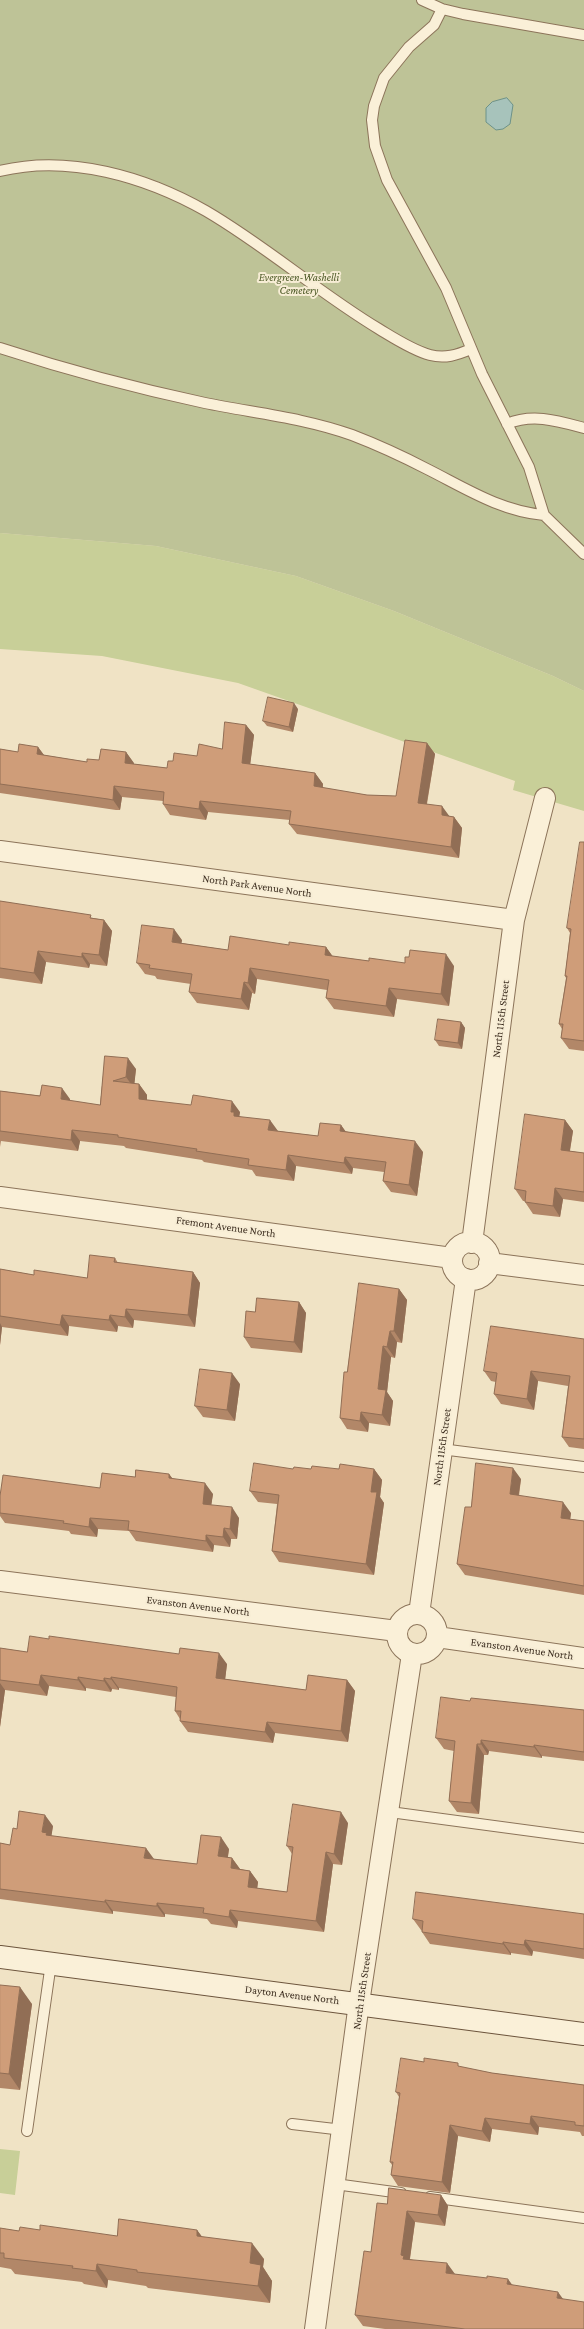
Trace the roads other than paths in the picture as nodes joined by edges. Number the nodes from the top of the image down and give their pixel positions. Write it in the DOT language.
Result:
graph roads {
  1 [pos="422,0"];
  2 [pos="442,9"];
  3 [pos="584,35"];
  4 [pos="0,172"];
  5 [pos="0,348"];
  6 [pos="471,349"];
  7 [pos="507,424"];
  8 [pos="584,428"];
  9 [pos="544,515"];
  10 [pos="584,554"];
  11 [pos="545,798"];
  12 [pos="0,851"];
  13 [pos="514,920"];
  14 [pos="0,1196"];
  15 [pos="472,1243"];
  16 [pos="452,1258"];
  17 [pos="489,1263"];
  18 [pos="584,1275"];
  19 [pos="466,1279"];
  20 [pos="441,1449"];
  21 [pos="584,1467"];
  22 [pos="0,1581"];
  23 [pos="419,1614"];
  24 [pos="397,1631"];
  25 [pos="437,1637"];
  26 [pos="412,1654"];
  27 [pos="584,1658"];
  28 [pos="390,1812"];
  29 [pos="584,1838"];
  30 [pos="0,1957"];
  31 [pos="51,1963"];
  32 [pos="359,2004"];
  33 [pos="584,2034"];
  34 [pos="292,2124"];
  35 [pos="343,2130"];
  36 [pos="27,2131"];
  37 [pos="335,2184"];
  38 [pos="584,2218"];
  39 [pos="315,2329"];
  1 -- 2 [label="lane"];
  2 -- 3 [label="lane"];
  2 -- 6 [label="lane"];
  4 -- 6 [label="lane"];
  5 -- 9 [label="lane"];
  6 -- 7 [label="lane"];
  7 -- 8 [label="lane"];
  7 -- 9 [label="lane"];
  9 -- 10 [label="lane"];
  11 -- 13 [label="street, North 115th Street"];
  12 -- 13 [label="street, North Park Avenue North"];
  13 -- 15 [label="street, North 115th Street"];
  14 -- 16 [label="street, Fremont Avenue North"];
  15 -- 16 [label="street"];
  15 -- 17 [label="street"];
  16 -- 19 [label="street"];
  17 -- 18 [label="street"];
  17 -- 19 [label="street"];
  19 -- 20 [label="street, North 115th Street"];
  20 -- 21 [label="lane"];
  20 -- 23 [label="street, North 115th Street"];
  22 -- 24 [label="street, Evanston Avenue North"];
  23 -- 24 [label="street"];
  23 -- 25 [label="street"];
  24 -- 26 [label="street"];
  25 -- 26 [label="street"];
  25 -- 27 [label="street, Evanston Avenue North"];
  26 -- 28 [label="street, North 115th Street"];
  28 -- 29 [label="lane"];
  28 -- 32 [label="street, North 115th Street"];
  30 -- 31 [label="street, Dayton Avenue North"];
  31 -- 32 [label="street, Dayton Avenue North"];
  31 -- 36 [label="lane"];
  32 -- 33 [label="street, Dayton Avenue North"];
  32 -- 35 [label="street, North 115th Street"];
  34 -- 35 [label="lane"];
  35 -- 37 [label="street, North 115th Street"];
  37 -- 38 [label="lane"];
  37 -- 39 [label="street, North 115th Street"];
}
